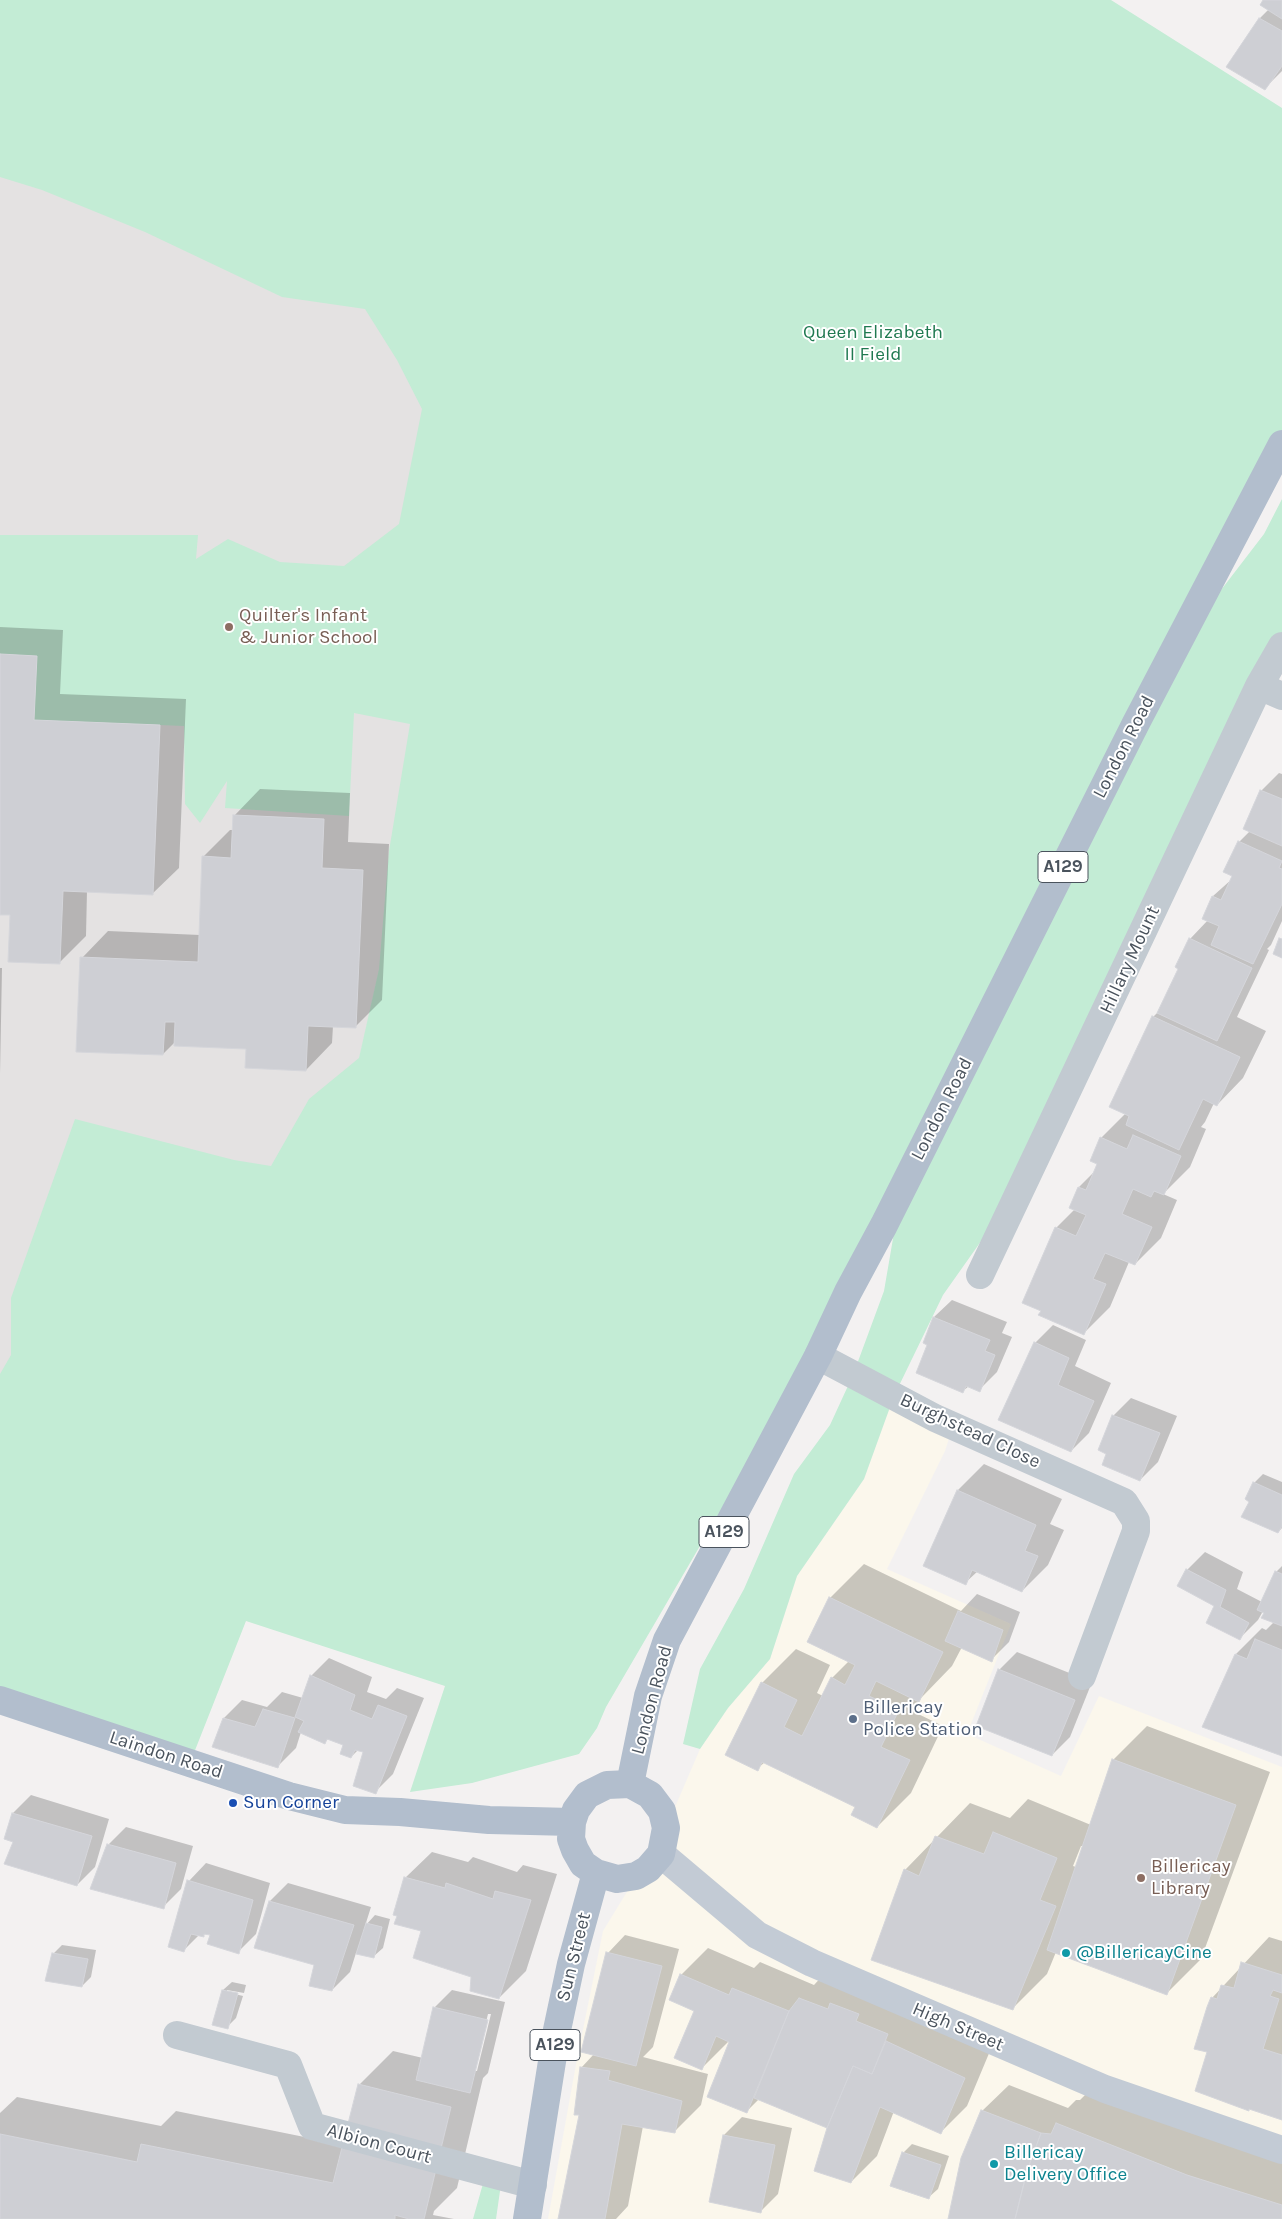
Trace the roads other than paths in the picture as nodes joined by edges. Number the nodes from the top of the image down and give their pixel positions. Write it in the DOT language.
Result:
graph roads {
  1 [pos="1282,444"];
  2 [pos="1282,646"];
  3 [pos="1271,691"];
  4 [pos="980,1275"];
  5 [pos="818,1356"];
  6 [pos="1082,1676"];
  7 [pos="0,1700"];
  8 [pos="630,1784"];
  9 [pos="572,1822"];
  10 [pos="661,1854"];
  11 [pos="596,1873"];
  12 [pos="177,2035"];
  13 [pos="1282,2150"];
  14 [pos="533,2185"];
  15 [pos="527,2219"];
  1 -- 5 [label="main road, London Road / A129"];
  2 -- 3 [label="street, Hillary Mount"];
  3 -- 4 [label="street, Hillary Mount"];
  5 -- 6 [label="street, Burghstead Close"];
  5 -- 8 [label="main road, London Road / A129"];
  7 -- 9 [label="main road, Laindon Road"];
  8 -- 9 [label="main road"];
  8 -- 10 [label="main road"];
  9 -- 11 [label="main road"];
  10 -- 11 [label="main road"];
  10 -- 13 [label="main road, High Street"];
  11 -- 14 [label="main road, Sun Street / A129"];
  12 -- 14 [label="street, Albion Court"];
  14 -- 15 [label="main road, Sun Street / A129"];
}
